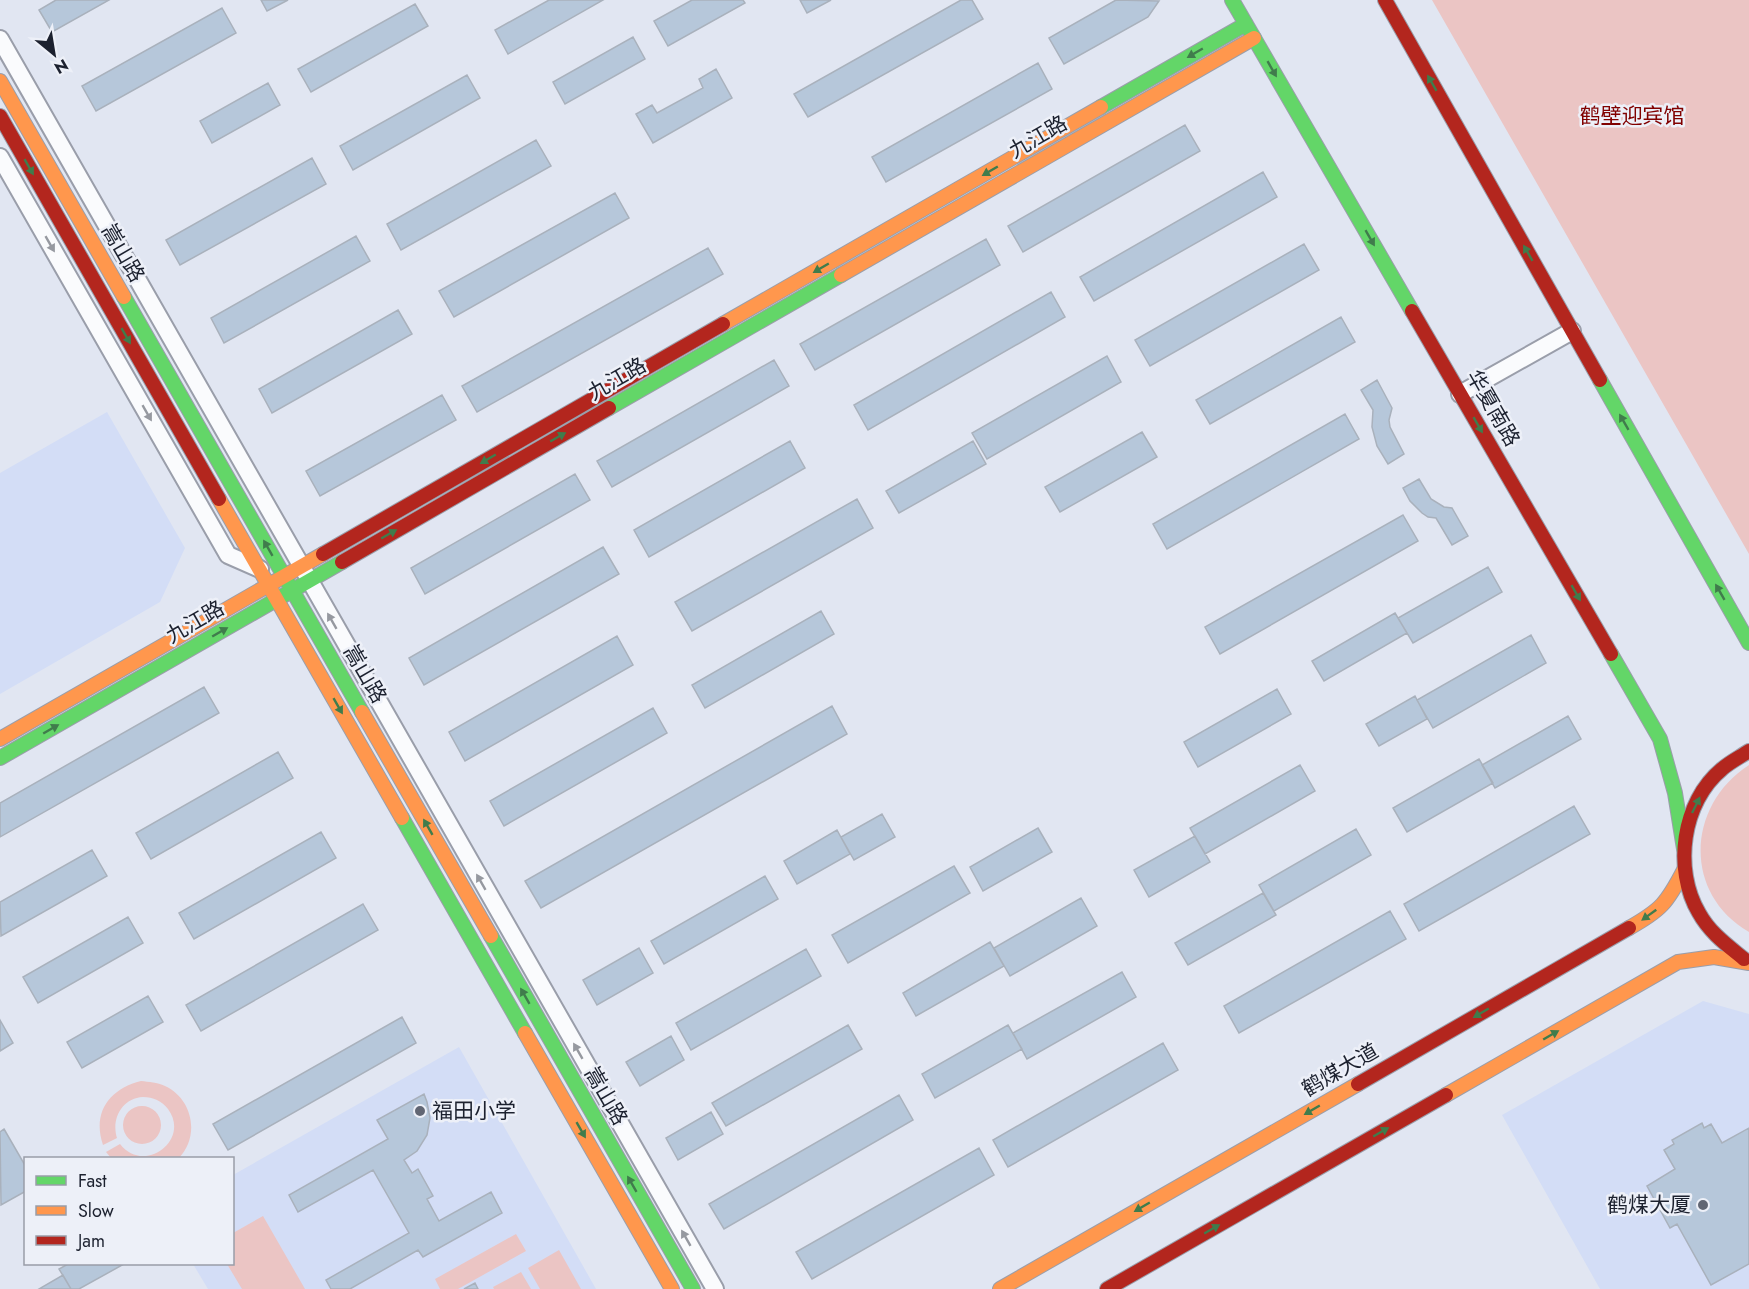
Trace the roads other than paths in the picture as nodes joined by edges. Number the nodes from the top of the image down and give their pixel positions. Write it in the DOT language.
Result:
graph roads {
  1 [pos="1232,0"];
  2 [pos="1385,0"];
  3 [pos="1246,24"];
  4 [pos="1254,38"];
  5 [pos="0,39"];
  6 [pos="0,81"];
  7 [pos="0,116"];
  8 [pos="0,157"];
  9 [pos="1572,331"];
  10 [pos="1460,394"];
  11 [pos="260,570"];
  12 [pos="305,573"];
  13 [pos="284,576"];
  14 [pos="268,585"];
  15 [pos="292,590"];
  16 [pos="277,599"];
  17 [pos="1749,643"];
  18 [pos="0,739"];
  19 [pos="1749,751"];
  20 [pos="0,758"];
  21 [pos="1683,849"];
  22 [pos="1684,870"];
  23 [pos="1749,963"];
  24 [pos="672,1289"];
  25 [pos="693,1289"];
  26 [pos="715,1289"];
  27 [pos="1000,1289"];
  28 [pos="1107,1289"];
  1 -- 3 [label="street, 华夏南路"];
  9 -- 2 [label="street, one-way"];
  3 -- 4 [label="street, 华夏南路"];
  3 -- 12 [label="street, 九江路, one-way"];
  4 -- 10 [label="street, 华夏南路, one-way"];
  12 -- 4 [label="street, 九江路, one-way"];
  5 -- 12 [label="street"];
  13 -- 6 [label="street, 嵩山路, one-way"];
  7 -- 11 [label="street, 嵩山路, one-way"];
  8 -- 11 [label="street, one-way"];
  9 -- 10 [label="street"];
  17 -- 9 [label="street, one-way"];
  10 -- 21 [label="street, 华夏南路, one-way"];
  11 -- 14 [label="street, 嵩山路"];
  12 -- 13 [label="street, 九江路"];
  12 -- 15 [label="street, 九江路"];
  26 -- 12 [label="street, one-way"];
  13 -- 14 [label="street, 九江路"];
  13 -- 15 [label="street, 嵩山路"];
  14 -- 16 [label="street, 嵩山路"];
  14 -- 18 [label="street, 九江路"];
  15 -- 16 [label="street, 九江路"];
  25 -- 15 [label="street, 嵩山路, one-way"];
  20 -- 16 [label="street, 九江路, one-way"];
  16 -- 24 [label="street, 嵩山路, one-way"];
  21 -- 19 [label="street, one-way"];
  21 -- 22 [label="street"];
  22 -- 23 [label="street"];
  22 -- 27 [label="street, 鹤煤大道, one-way"];
  28 -- 23 [label="street, one-way"];
}
